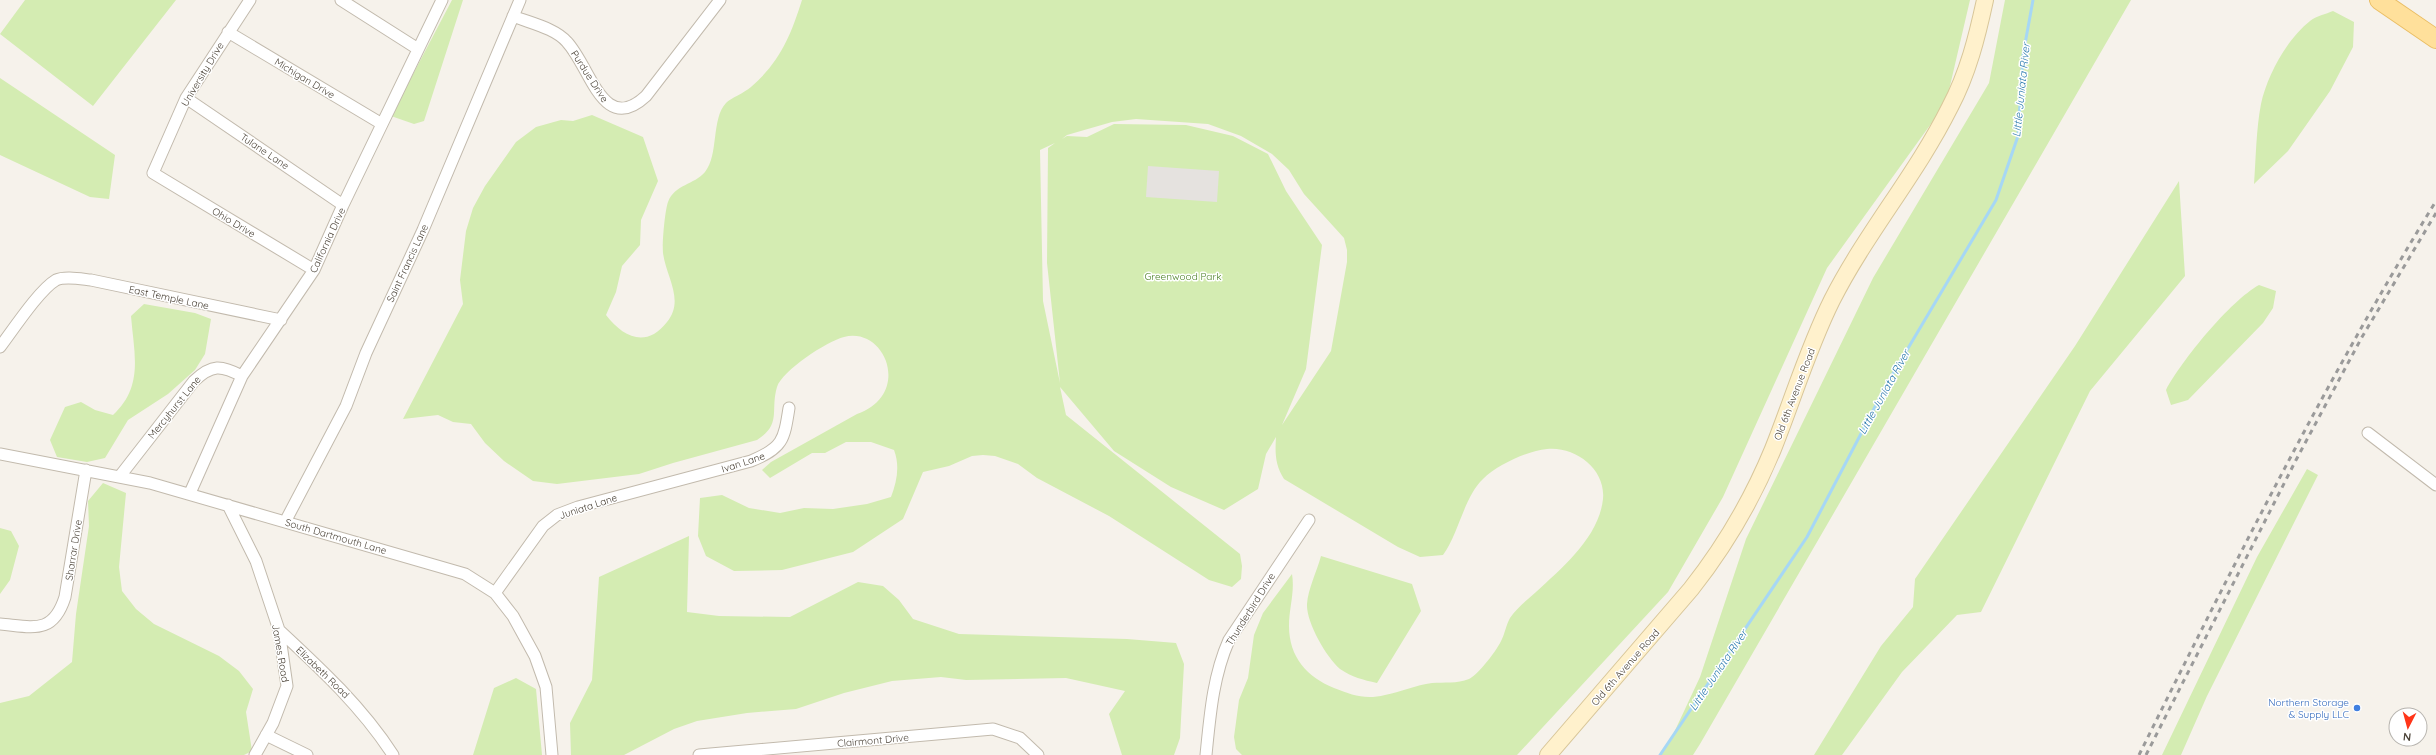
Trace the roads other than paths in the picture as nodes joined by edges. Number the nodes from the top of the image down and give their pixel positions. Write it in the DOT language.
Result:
graph roads {
  1 [pos="250,0"];
  2 [pos="341,0"];
  3 [pos="442,0"];
  4 [pos="520,0"];
  5 [pos="720,0"];
  6 [pos="1985,0"];
  7 [pos="2379,0"];
  8 [pos="513,16"];
  9 [pos="228,32"];
  10 [pos="2436,39"];
  11 [pos="418,49"];
  12 [pos="186,98"];
  13 [pos="382,124"];
  14 [pos="153,174"];
  15 [pos="343,205"];
  16 [pos="314,270"];
  17 [pos="281,320"];
  18 [pos="0,347"];
  19 [pos="242,376"];
  20 [pos="788,408"];
  21 [pos="2368,433"];
  22 [pos="0,454"];
  23 [pos="86,470"];
  24 [pos="120,476"];
  25 [pos="668,483"];
  26 [pos="2436,485"];
  27 [pos="190,493"];
  28 [pos="228,505"];
  29 [pos="1309,520"];
  30 [pos="285,522"];
  31 [pos="496,593"];
  32 [pos="0,624"];
  33 [pos="279,630"];
  34 [pos="266,735"];
  35 [pos="255,755"];
  36 [pos="307,755"];
  37 [pos="393,755"];
  38 [pos="552,755"];
  39 [pos="699,755"];
  40 [pos="1038,755"];
  41 [pos="1206,755"];
  42 [pos="1548,755"];
  1 -- 9 [label="street, University Drive"];
  2 -- 11 [label="street"];
  3 -- 11 [label="street, California Drive"];
  4 -- 8 [label="street, Saint Francis Lane"];
  5 -- 8 [label="street, Purdue Drive"];
  6 -- 42 [label="main road, Old 6th Avenue Road"];
  7 -- 10 [label="main road"];
  8 -- 30 [label="street, Saint Francis Lane"];
  9 -- 12 [label="street, University Drive"];
  9 -- 13 [label="street, Michigan Drive"];
  11 -- 13 [label="street, California Drive"];
  12 -- 14 [label="street, University Drive"];
  12 -- 15 [label="street, Tulane Lane"];
  13 -- 15 [label="street, California Drive"];
  14 -- 16 [label="street, Ohio Drive"];
  15 -- 16 [label="street, California Drive"];
  16 -- 17 [label="street, California Drive"];
  17 -- 18 [label="street, East Temple Lane"];
  17 -- 19 [label="street, California Drive"];
  19 -- 24 [label="street, Mercyhurst Lane"];
  19 -- 27 [label="street, California Drive"];
  20 -- 25 [label="street, Ivan Lane"];
  21 -- 26 [label="street"];
  22 -- 23 [label="street, South Dartmouth Lane"];
  23 -- 24 [label="street, South Dartmouth Lane"];
  23 -- 32 [label="street, Sharrar Drive"];
  24 -- 27 [label="street, South Dartmouth Lane"];
  25 -- 31 [label="street, Juniata Lane"];
  27 -- 28 [label="street, South Dartmouth Lane"];
  28 -- 30 [label="street, South Dartmouth Lane"];
  28 -- 33 [label="street, James Road"];
  29 -- 41 [label="street, Thunderbird Drive"];
  30 -- 31 [label="street, South Dartmouth Lane"];
  31 -- 38 [label="street, South Dartmouth Lane"];
  33 -- 34 [label="street, James Road"];
  33 -- 37 [label="street, Elizabeth Road"];
  34 -- 35 [label="street, James Road"];
  34 -- 36 [label="street"];
  39 -- 40 [label="street, Clairmont Drive"];
}
